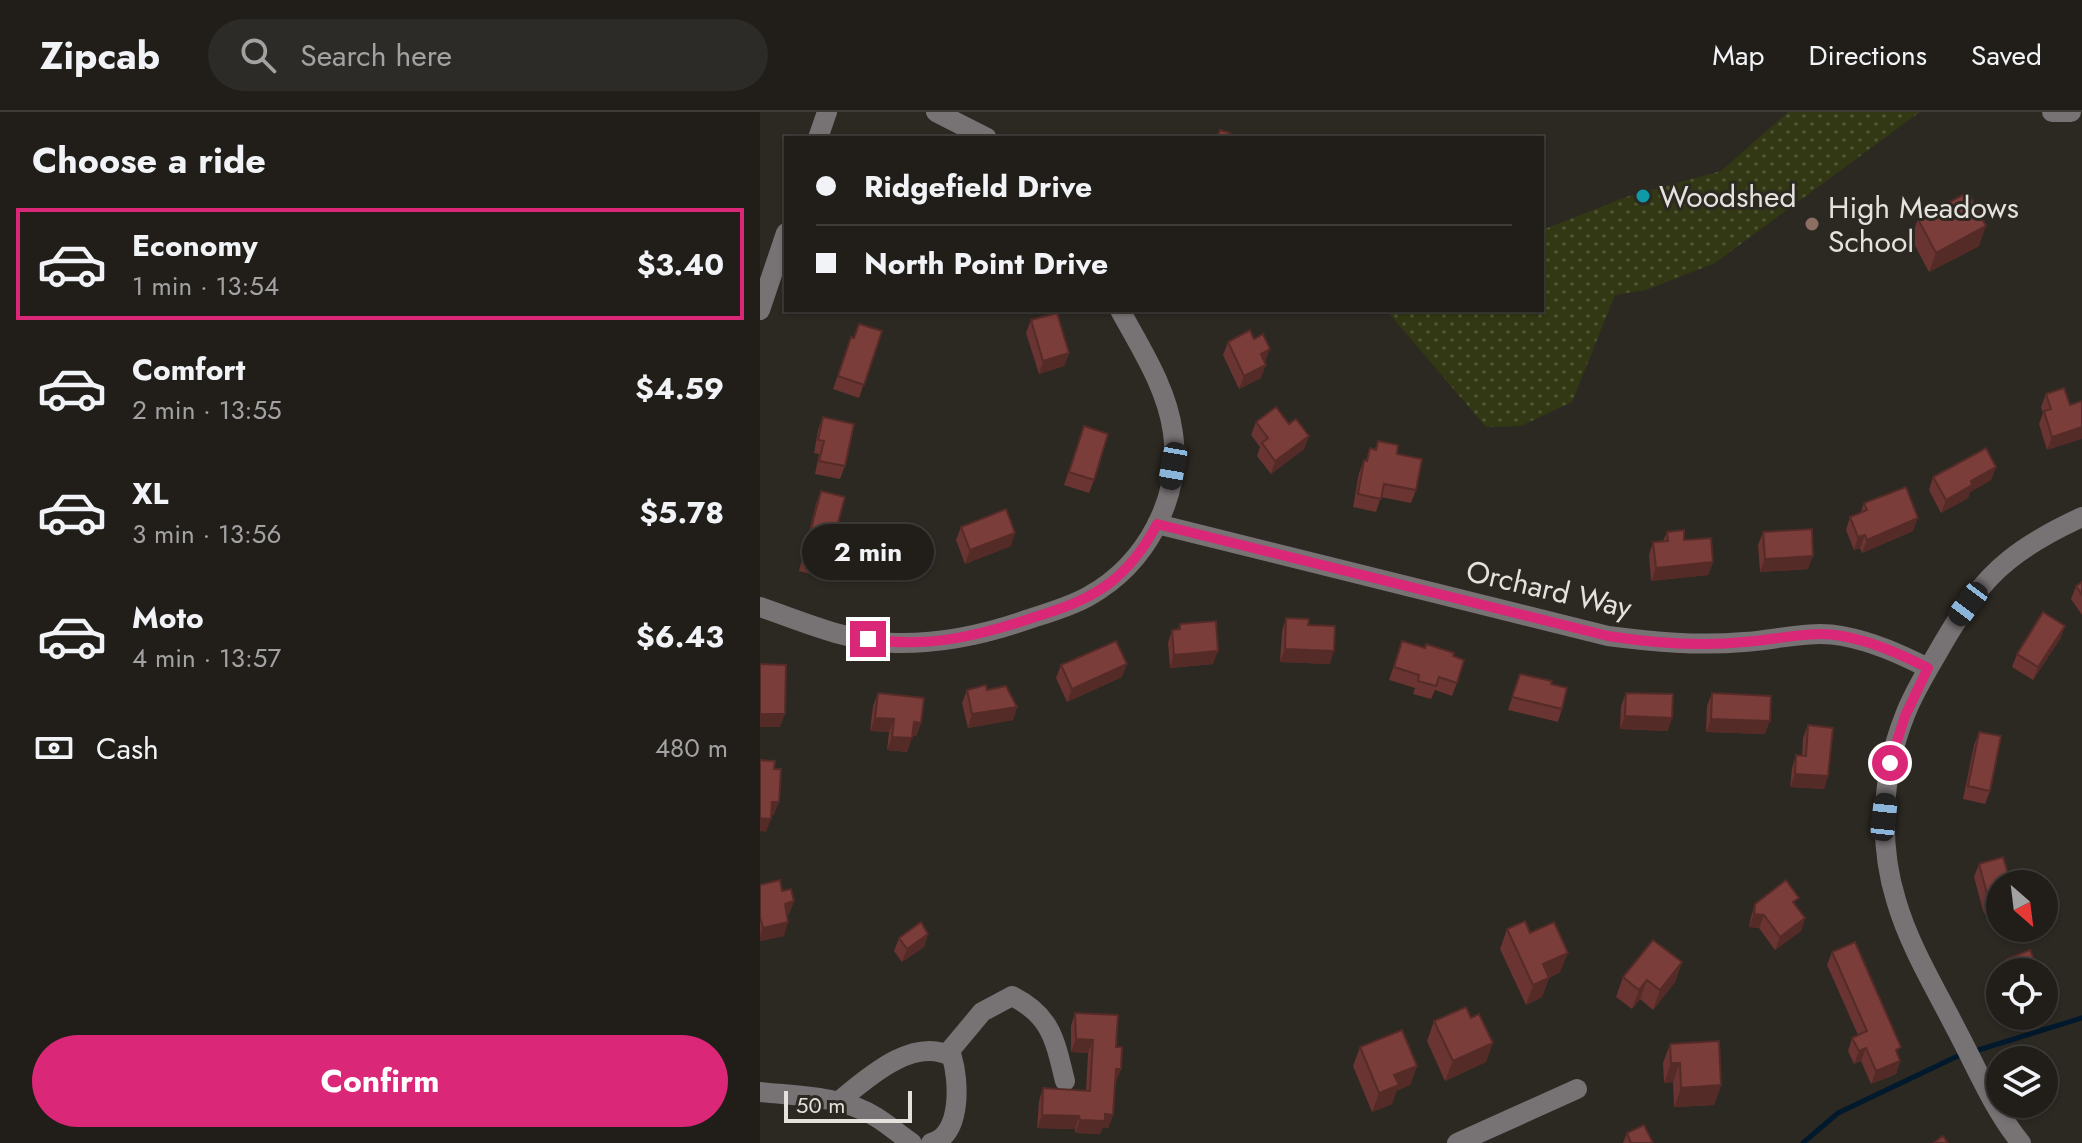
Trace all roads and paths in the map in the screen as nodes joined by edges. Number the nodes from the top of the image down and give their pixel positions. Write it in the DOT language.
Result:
graph roads {
  1 [pos="827,112"];
  2 [pos="936,112"];
  3 [pos="2052,112"];
  4 [pos="2071,112"];
  5 [pos="819,136"];
  6 [pos="983,136"];
  7 [pos="784,239"];
  8 [pos="760,310"];
  9 [pos="1121,312"];
  10 [pos="2082,517"];
  11 [pos="1157,524"];
  12 [pos="760,607"];
  13 [pos="1928,668"];
  14 [pos="947,1054"];
  15 [pos="1065,1081"];
  16 [pos="1577,1089"];
  17 [pos="760,1092"];
  18 [pos="838,1102"];
  19 [pos="943,1140"];
  20 [pos="912,1143"];
  21 [pos="1457,1143"];
  22 [pos="2021,1143"];
  1 -- 5 [label="street"];
  2 -- 6 [label="street"];
  3 -- 4 [label="street"];
  7 -- 8 [label="street"];
  9 -- 11 [label="street"];
  10 -- 13 [label="street"];
  11 -- 12 [label="street"];
  11 -- 13 [label="street, Orchard Way"];
  13 -- 22 [label="street"];
  14 -- 15 [label="street"];
  14 -- 18 [label="street"];
  14 -- 19 [label="street"];
  16 -- 21 [label="street"];
  17 -- 18 [label="street"];
  18 -- 20 [label="street"];
}
